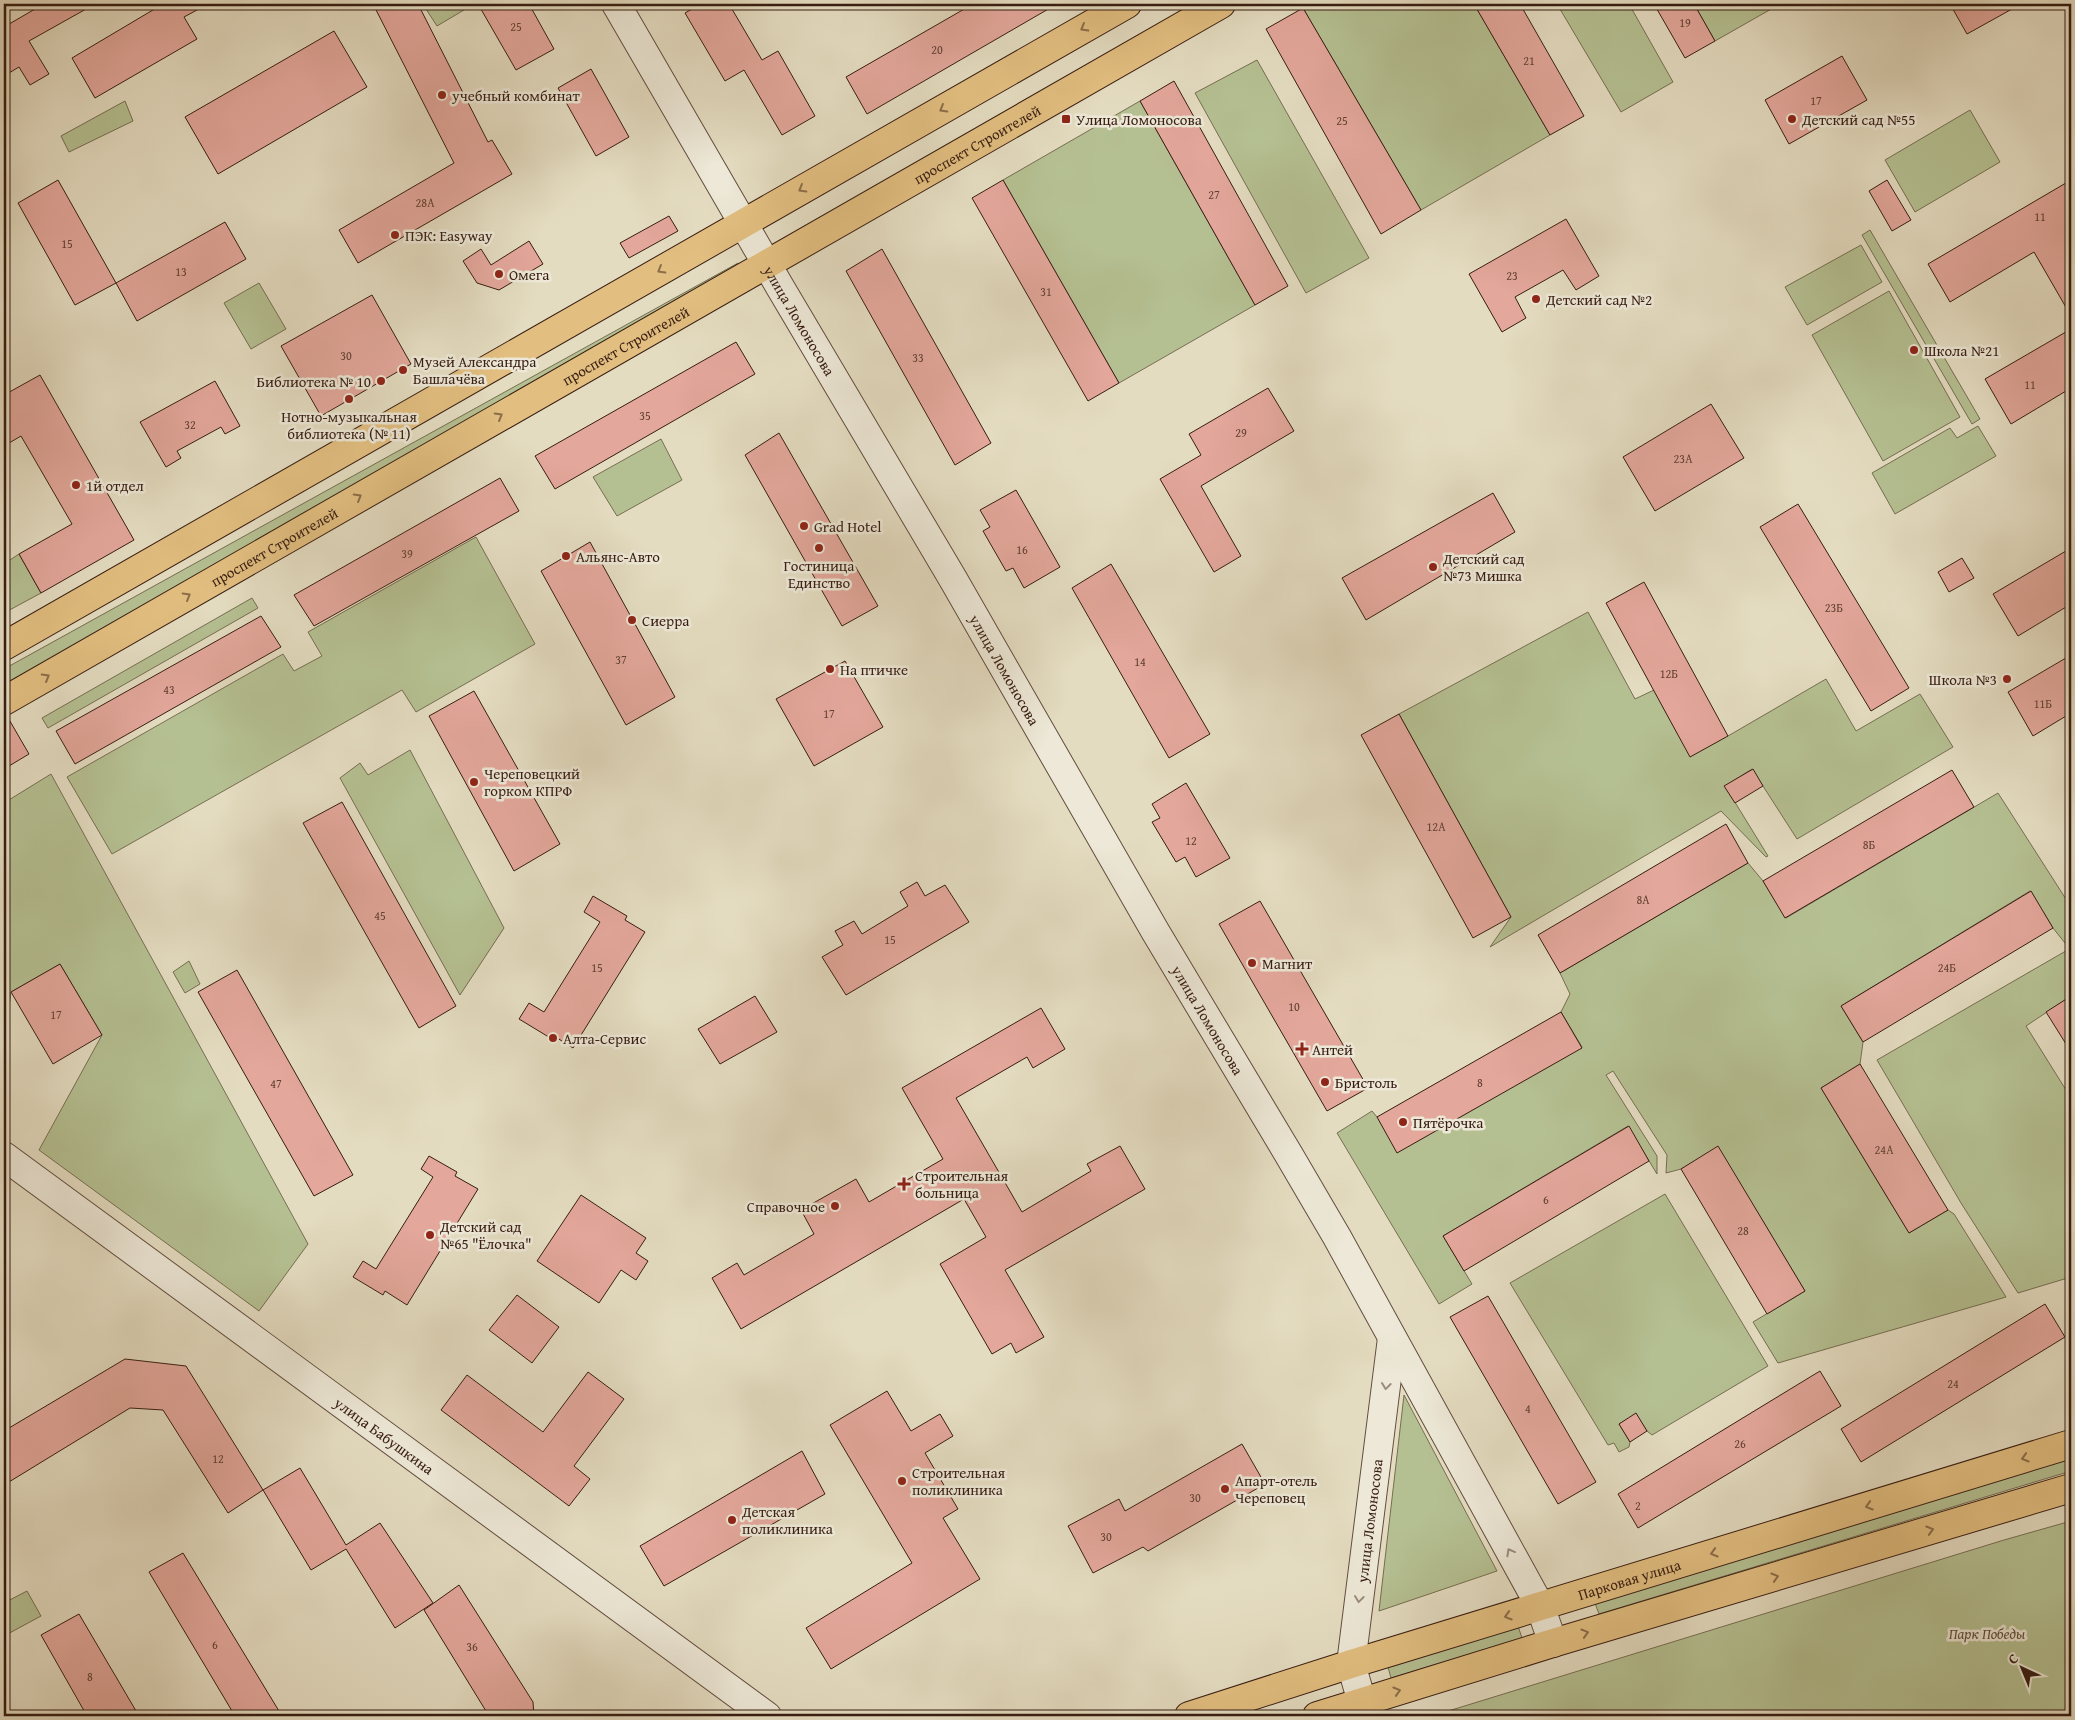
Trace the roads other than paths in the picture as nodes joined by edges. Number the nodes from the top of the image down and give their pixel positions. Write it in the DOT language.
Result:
graph roads {
  1 [pos="616,4"];
  2 [pos="1127,4"];
  3 [pos="1221,4"];
  4 [pos="743,222"];
  5 [pos="767,263"];
  6 [pos="4,646"];
  7 [pos="4,701"];
  8 [pos="4,1156"];
  9 [pos="1392,1338"];
  10 [pos="2071,1444"];
  11 [pos="2071,1488"];
  12 [pos="1540,1606"];
  13 [pos="1553,1643"];
  14 [pos="1351,1664"];
  15 [pos="1362,1702"];
  16 [pos="767,1716"];
  17 [pos="1189,1716"];
  18 [pos="1317,1716"];
  1 -- 4 [label="street, улица Ломоносова"];
  2 -- 4 [label="main road, one-way"];
  3 -- 5 [label="main road, проспект Строителей"];
  4 -- 5 [label="street, улица Ломоносова"];
  4 -- 6 [label="main road, one-way"];
  7 -- 5 [label="main road, проспект Строителей, one-way"];
  5 -- 9 [label="street, улица Ломоносова"];
  8 -- 16 [label="street, улица Бабушкина"];
  12 -- 9 [label="street, улица Ломоносова, one-way"];
  9 -- 14 [label="street, улица Ломоносова, one-way"];
  10 -- 12 [label="main road, Парковая улица, one-way"];
  13 -- 11 [label="main road, one-way"];
  12 -- 13 [label="street, улица Ломоносова"];
  12 -- 14 [label="main road, Парковая улица, one-way"];
  15 -- 13 [label="main road, one-way"];
  14 -- 15 [label="street, улица Ломоносова"];
  14 -- 17 [label="main road, Парковая улица"];
  15 -- 18 [label="main road"];
}
